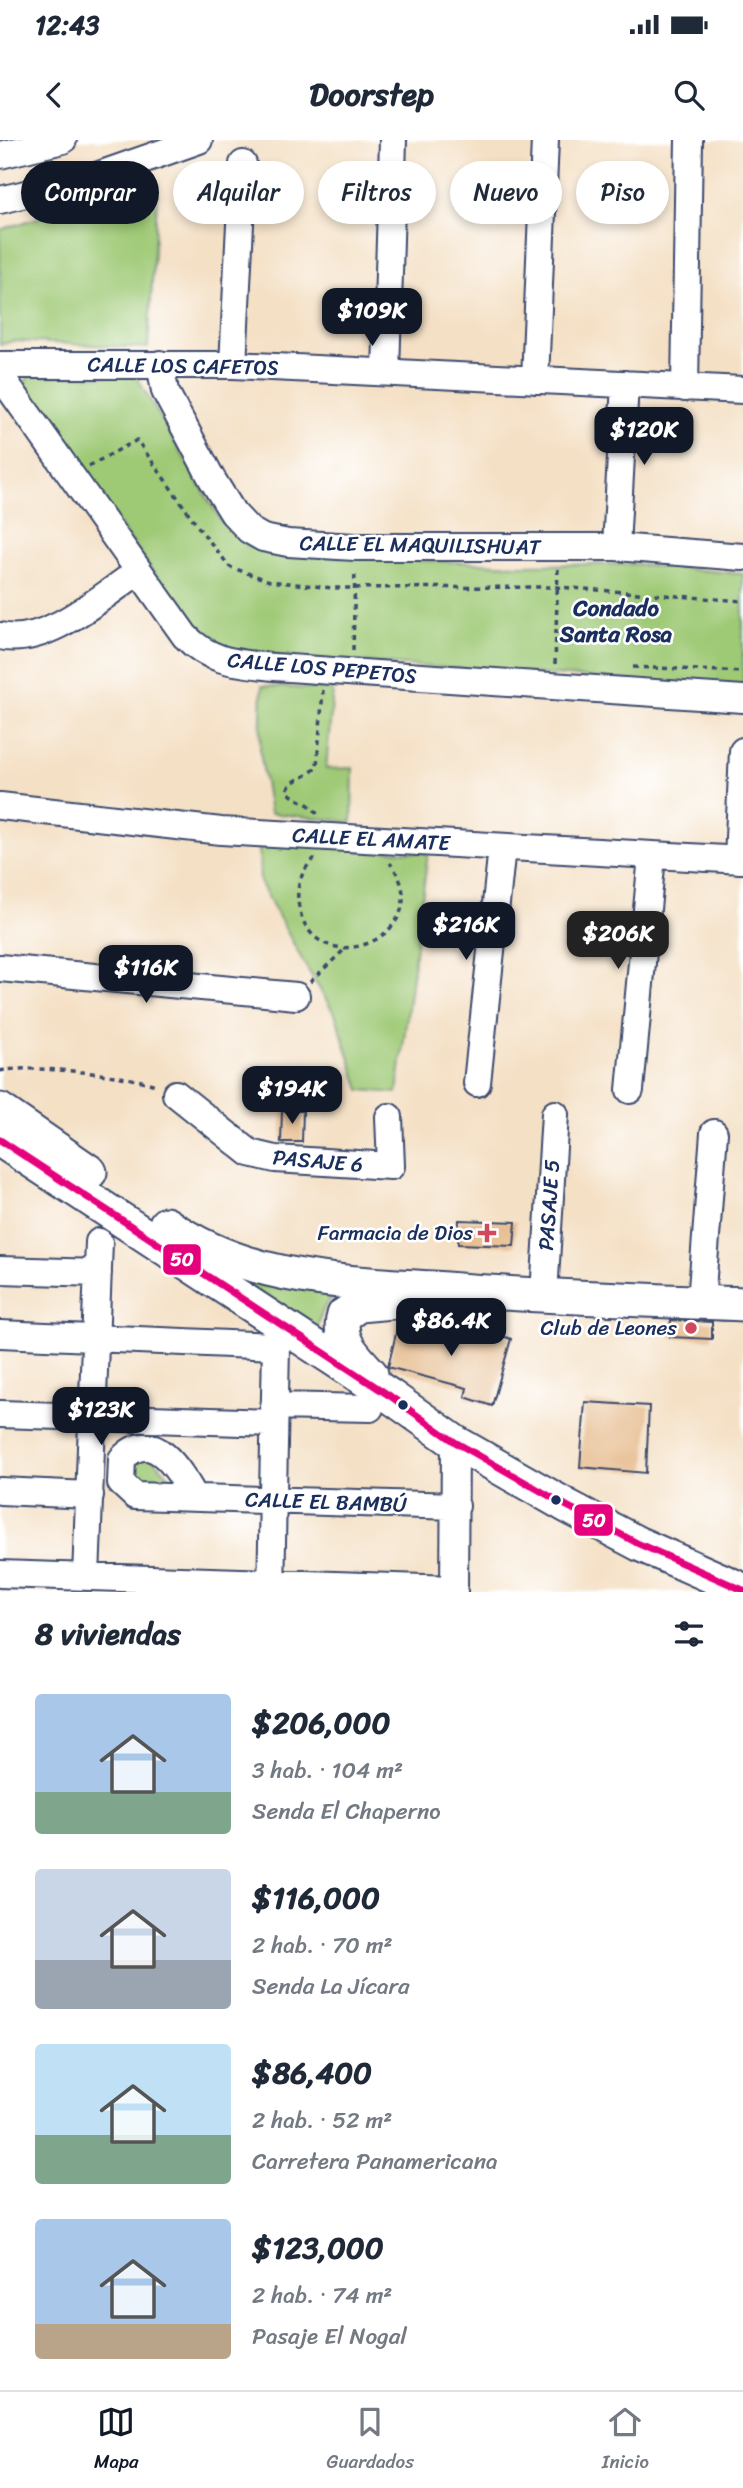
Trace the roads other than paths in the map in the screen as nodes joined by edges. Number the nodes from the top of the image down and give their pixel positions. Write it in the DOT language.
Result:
graph roads {
  1 [pos="63,140"];
  2 [pos="199,140"];
  3 [pos="393,140"];
  4 [pos="545,140"];
  5 [pos="689,140"];
  6 [pos="0,156"];
  7 [pos="0,200"];
  8 [pos="240,224"];
  9 [pos="160,364"];
  10 [pos="0,365"];
  11 [pos="233,365"];
  12 [pos="386,372"];
  13 [pos="0,375"];
  14 [pos="536,380"];
  15 [pos="625,384"];
  16 [pos="685,388"];
  17 [pos="743,390"];
  18 [pos="616,547"];
  19 [pos="743,556"];
  20 [pos="139,571"];
  21 [pos="0,636"];
  22 [pos="743,699"];
  23 [pos="743,751"];
  24 [pos="0,806"];
  25 [pos="502,847"];
  26 [pos="653,856"];
  27 [pos="740,860"];
  28 [pos="0,968"];
  29 [pos="296,996"];
  30 [pos="477,1083"];
  31 [pos="630,1090"];
  32 [pos="176,1094"];
  33 [pos="0,1111"];
  34 [pos="555,1114"];
  35 [pos="389,1117"];
  36 [pos="714,1133"];
  37 [pos="0,1140"];
  38 [pos="99,1242"];
  39 [pos="0,1270"];
  40 [pos="98,1273"];
  41 [pos="503,1294"];
  42 [pos="544,1295"];
  43 [pos="701,1302"];
  44 [pos="743,1304"];
  45 [pos="0,1334"];
  46 [pos="96,1339"];
  47 [pos="380,1402"];
  48 [pos="0,1414"];
  49 [pos="274,1415"];
  50 [pos="93,1418"];
  51 [pos="455,1442"];
  52 [pos="0,1491"];
  53 [pos="90,1495"];
  54 [pos="195,1498"];
  55 [pos="273,1500"];
  56 [pos="456,1506"];
  57 [pos="0,1574"];
  58 [pos="86,1577"];
  59 [pos="271,1588"];
  60 [pos="743,1590"];
  61 [pos="454,1591"];
  1 -- 6 [label="street"];
  2 -- 7 [label="street"];
  3 -- 12 [label="street"];
  4 -- 14 [label="street"];
  5 -- 16 [label="street"];
  8 -- 11 [label="street"];
  9 -- 10 [label="street, CALLE LOS CAFETOS"];
  9 -- 11 [label="street, CALLE LOS CAFETOS"];
  9 -- 18 [label="street, CALLE EL MAQUILISHUAT"];
  11 -- 12 [label="street, CALLE LOS CAFETOS"];
  12 -- 14 [label="street, CALLE LOS CAFETOS"];
  13 -- 20 [label="street, CALLE LOS PEPETOS"];
  14 -- 15 [label="street, CALLE LOS CAFETOS"];
  15 -- 16 [label="street, CALLE LOS CAFETOS"];
  15 -- 18 [label="street"];
  16 -- 17 [label="street, CALLE LOS CAFETOS"];
  18 -- 19 [label="street, CALLE EL MAQUILISHUAT"];
  20 -- 21 [label="street"];
  20 -- 22 [label="street, CALLE LOS PEPETOS"];
  23 -- 27 [label="street"];
  24 -- 25 [label="street, CALLE EL AMATE"];
  25 -- 26 [label="street, CALLE EL AMATE"];
  25 -- 30 [label="street"];
  26 -- 27 [label="street, CALLE EL AMATE"];
  26 -- 31 [label="street"];
  28 -- 29 [label="street"];
  32 -- 35 [label="street, PASAJE 6"];
  33 -- 41 [label="main road"];
  34 -- 42 [label="street, PASAJE 5"];
  36 -- 43 [label="street"];
  37 -- 47 [label="main road"];
  38 -- 40 [label="street"];
  39 -- 40 [label="street"];
  40 -- 46 [label="street"];
  41 -- 42 [label="main road"];
  41 -- 47 [label="main road"];
  42 -- 43 [label="main road"];
  43 -- 44 [label="main road"];
  45 -- 46 [label="street"];
  46 -- 49 [label="street"];
  46 -- 50 [label="street"];
  47 -- 49 [label="street"];
  47 -- 51 [label="main road"];
  48 -- 50 [label="street"];
  49 -- 50 [label="street"];
  49 -- 55 [label="street"];
  50 -- 53 [label="street"];
  51 -- 56 [label="street"];
  51 -- 60 [label="main road"];
  52 -- 53 [label="street"];
  53 -- 58 [label="street"];
  54 -- 55 [label="street, CALLE EL BAMBÚ"];
  55 -- 56 [label="street, CALLE EL BAMBÚ"];
  55 -- 59 [label="street"];
  56 -- 61 [label="street"];
  57 -- 58 [label="street"];
  58 -- 59 [label="street"];
  59 -- 61 [label="street"];
}
